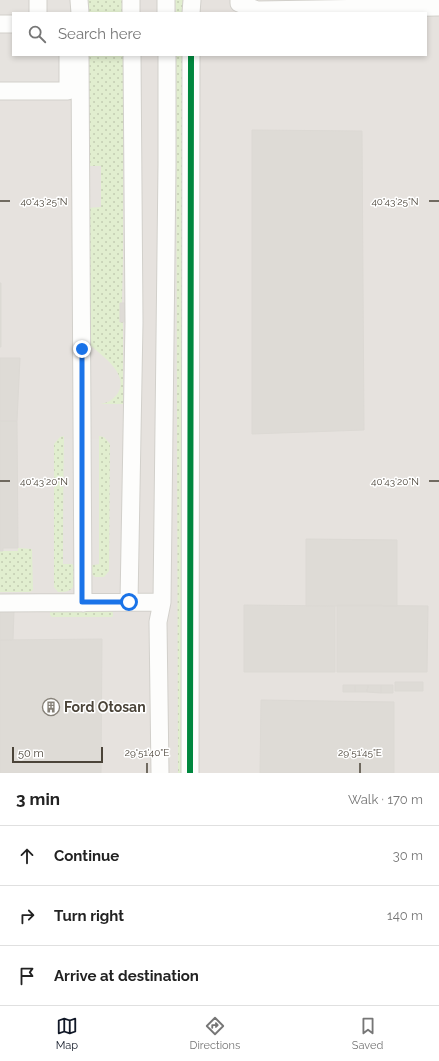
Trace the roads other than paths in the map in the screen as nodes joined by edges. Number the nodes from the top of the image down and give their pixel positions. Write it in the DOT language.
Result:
graph roads {
  1 [pos="38,0"];
  2 [pos="68,0"];
  3 [pos="80,0"];
  4 [pos="131,0"];
  5 [pos="166,0"];
  6 [pos="192,0"];
  7 [pos="240,0"];
  8 [pos="439,7"];
  9 [pos="38,12"];
  10 [pos="68,12"];
  11 [pos="80,12"];
  12 [pos="132,12"];
  13 [pos="166,12"];
  14 [pos="192,12"];
  15 [pos="0,24"];
  16 [pos="12,24"];
  17 [pos="68,56"];
  18 [pos="80,56"];
  19 [pos="132,56"];
  20 [pos="167,56"];
  21 [pos="191,56"];
  22 [pos="0,91"];
  23 [pos="0,602"];
  24 [pos="82,602"];
  25 [pos="129,602"];
  26 [pos="162,602"];
  27 [pos="160,773"];
  28 [pos="190,773"];
  1 -- 9 [label="street"];
  2 -- 10 [label="street"];
  3 -- 11 [label="street"];
  4 -- 12 [label="street"];
  5 -- 13 [label="street"];
  6 -- 14 [label="street"];
  7 -- 8 [label="street"];
  15 -- 16 [label="street"];
  17 -- 22 [label="street"];
  18 -- 24 [label="street"];
  19 -- 25 [label="street"];
  20 -- 26 [label="street"];
  21 -- 28 [label="street"];
  23 -- 24 [label="street"];
  24 -- 25 [label="street"];
  25 -- 26 [label="street"];
  26 -- 27 [label="street"];
}
